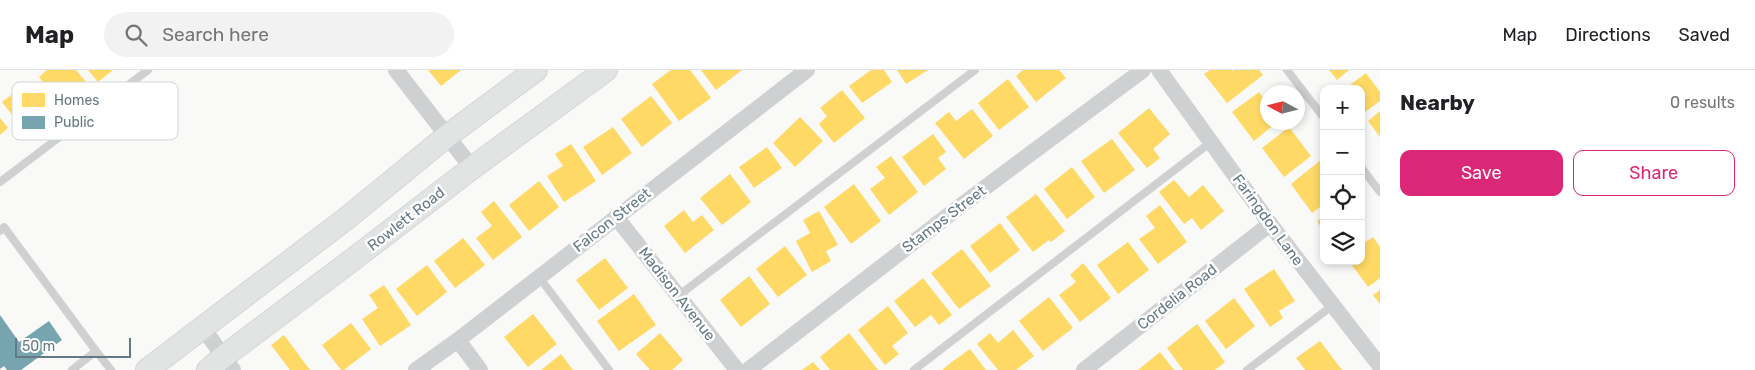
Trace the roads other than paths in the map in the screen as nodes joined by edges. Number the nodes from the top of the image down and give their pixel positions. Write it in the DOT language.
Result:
graph roads {
  1 [pos="148,70"];
  2 [pos="396,70"];
  3 [pos="536,70"];
  4 [pos="606,70"];
  5 [pos="807,70"];
  6 [pos="975,70"];
  7 [pos="1143,70"];
  8 [pos="1159,70"];
  9 [pos="1287,70"];
  10 [pos="132,82"];
  11 [pos="1320,113"];
  12 [pos="447,136"];
  13 [pos="56,140"];
  14 [pos="1211,142"];
  15 [pos="472,168"];
  16 [pos="1365,172"];
  17 [pos="0,182"];
  18 [pos="1380,192"];
  19 [pos="616,217"];
  20 [pos="1270,224"];
  21 [pos="0,231"];
  22 [pos="539,277"];
  23 [pos="678,296"];
  24 [pos="1332,306"];
  25 [pos="203,328"];
  26 [pos="458,340"];
  27 [pos="96,351"];
  28 [pos="221,366"];
  29 [pos="1380,366"];
  30 [pos="72,370"];
  31 [pos="111,370"];
  32 [pos="147,370"];
  33 [pos="416,370"];
  34 [pos="480,370"];
  35 [pos="610,370"];
  36 [pos="737,370"];
  37 [pos="748,370"];
  38 [pos="914,370"];
  39 [pos="1084,370"];
  40 [pos="1247,370"];
  1 -- 10 [label="lane"];
  2 -- 12 [label="street"];
  3 -- 12 [label="main road"];
  4 -- 15 [label="main road, Rowlett Road"];
  5 -- 19 [label="street, Falcon Street"];
  6 -- 23 [label="lane"];
  7 -- 37 [label="street, Stamps Street"];
  8 -- 14 [label="street, Faringdon Lane"];
  9 -- 11 [label="lane"];
  12 -- 15 [label="street"];
  12 -- 25 [label="main road"];
  13 -- 17 [label="lane"];
  14 -- 20 [label="street, Faringdon Lane"];
  14 -- 38 [label="lane"];
  15 -- 28 [label="main road, Rowlett Road"];
  16 -- 18 [label="lane"];
  19 -- 22 [label="street, Falcon Street"];
  19 -- 23 [label="street, Madison Avenue"];
  20 -- 24 [label="street, Faringdon Lane"];
  20 -- 39 [label="street, Cordelia Road"];
  21 -- 27 [label="lane"];
  22 -- 26 [label="street, Falcon Street"];
  22 -- 35 [label="lane"];
  23 -- 36 [label="street, Madison Avenue"];
  24 -- 29 [label="street, Faringdon Lane"];
  24 -- 40 [label="lane"];
  25 -- 28 [label="street"];
  25 -- 32 [label="main road"];
  26 -- 33 [label="street, Falcon Street"];
  26 -- 34 [label="street"];
  27 -- 30 [label="lane"];
  27 -- 31 [label="lane"];
}
